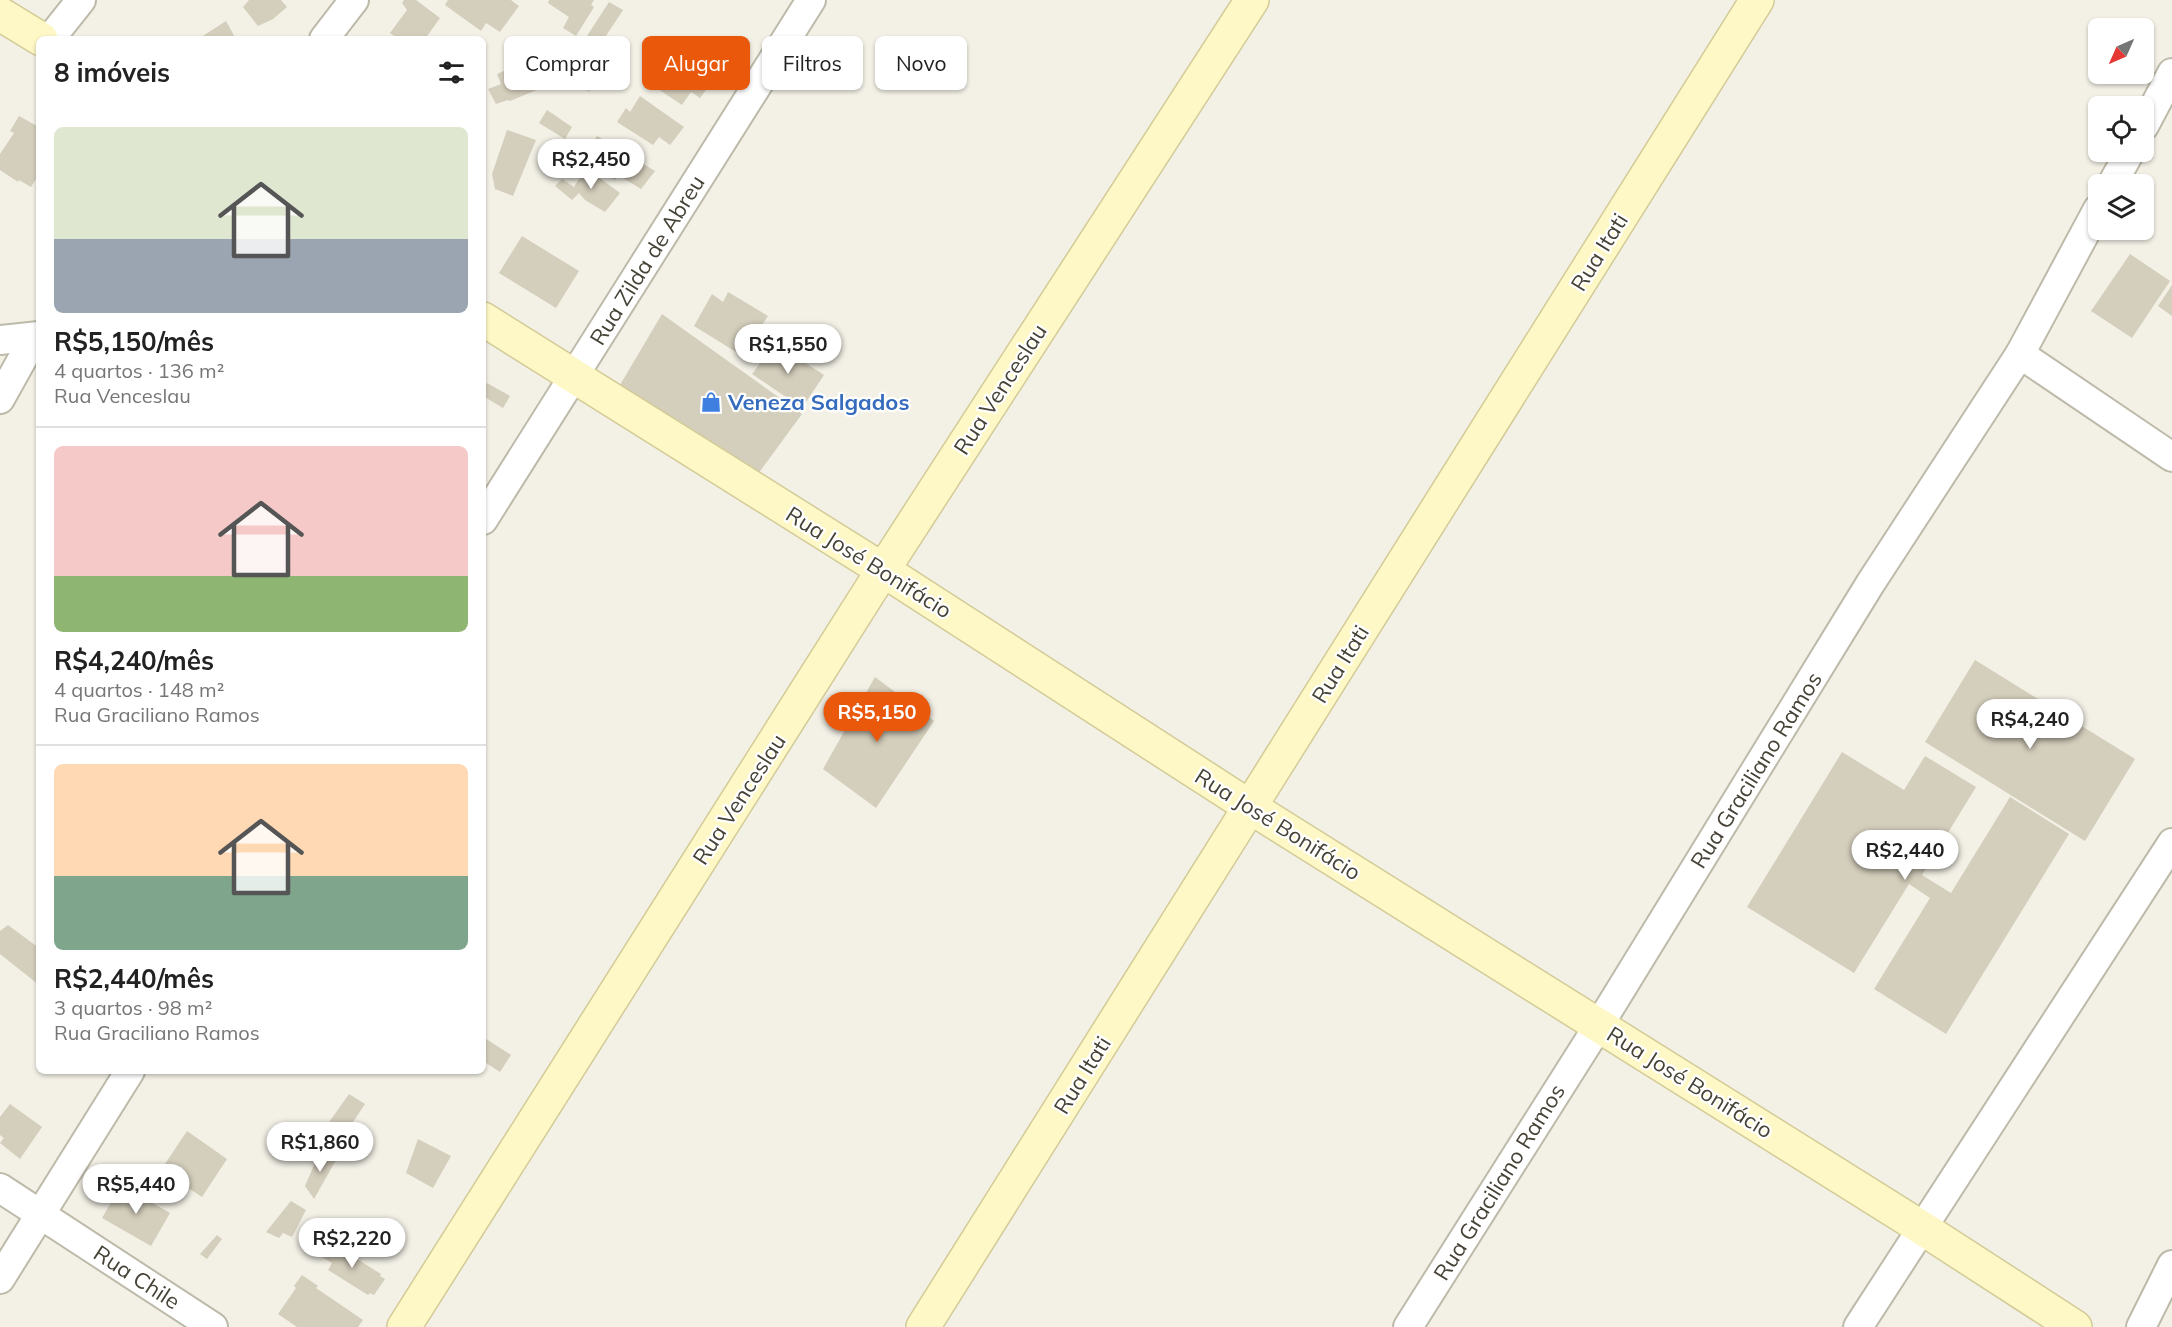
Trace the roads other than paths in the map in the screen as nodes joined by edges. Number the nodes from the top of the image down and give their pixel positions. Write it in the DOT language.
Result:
graph roads {
  1 [pos="81,0"];
  2 [pos="354,0"];
  3 [pos="811,0"];
  4 [pos="1252,0"];
  5 [pos="1757,0"];
  6 [pos="0,14"];
  7 [pos="36,36"];
  8 [pos="52,36"];
  9 [pos="326,36"];
  10 [pos="2172,73"];
  11 [pos="2154,107"];
  12 [pos="2088,228"];
  13 [pos="486,321"];
  14 [pos="36,337"];
  15 [pos="0,340"];
  16 [pos="2020,354"];
  17 [pos="573,376"];
  18 [pos="0,399"];
  19 [pos="2172,457"];
  20 [pos="486,515"];
  21 [pos="883,570"];
  22 [pos="1250,807"];
  23 [pos="2172,843"];
  24 [pos="1599,1025"];
  25 [pos="128,1074"];
  26 [pos="0,1188"];
  27 [pos="42,1215"];
  28 [pos="1922,1228"];
  29 [pos="2172,1265"];
  30 [pos="0,1279"];
  31 [pos="213,1327"];
  32 [pos="404,1327"];
  33 [pos="923,1327"];
  34 [pos="1408,1327"];
  35 [pos="1858,1327"];
  36 [pos="2075,1327"];
  37 [pos="2141,1327"];
  1 -- 8 [label="street"];
  2 -- 9 [label="street"];
  3 -- 17 [label="street, Rua Zilda de Abreu"];
  4 -- 21 [label="street, Rua Venceslau"];
  5 -- 22 [label="street, Rua Itati"];
  6 -- 7 [label="street"];
  10 -- 11 [label="street"];
  12 -- 16 [label="street, Rua Graciliano Ramos"];
  13 -- 17 [label="street, Rua José Bonifácio"];
  14 -- 15 [label="street"];
  14 -- 18 [label="street"];
  16 -- 19 [label="street"];
  16 -- 24 [label="street, Rua Graciliano Ramos"];
  17 -- 20 [label="street, Rua Zilda de Abreu"];
  17 -- 21 [label="street, Rua José Bonifácio"];
  21 -- 22 [label="street, Rua José Bonifácio"];
  21 -- 32 [label="street, Rua Venceslau"];
  22 -- 24 [label="street, Rua José Bonifácio"];
  22 -- 33 [label="street, Rua Itati"];
  23 -- 28 [label="street"];
  24 -- 28 [label="street, Rua José Bonifácio"];
  24 -- 34 [label="street, Rua Graciliano Ramos"];
  25 -- 27 [label="street"];
  26 -- 27 [label="street, Rua Chile"];
  27 -- 30 [label="street"];
  27 -- 31 [label="street, Rua Chile"];
  28 -- 35 [label="street"];
  28 -- 36 [label="street, Rua José Bonifácio"];
  29 -- 37 [label="street"];
}
